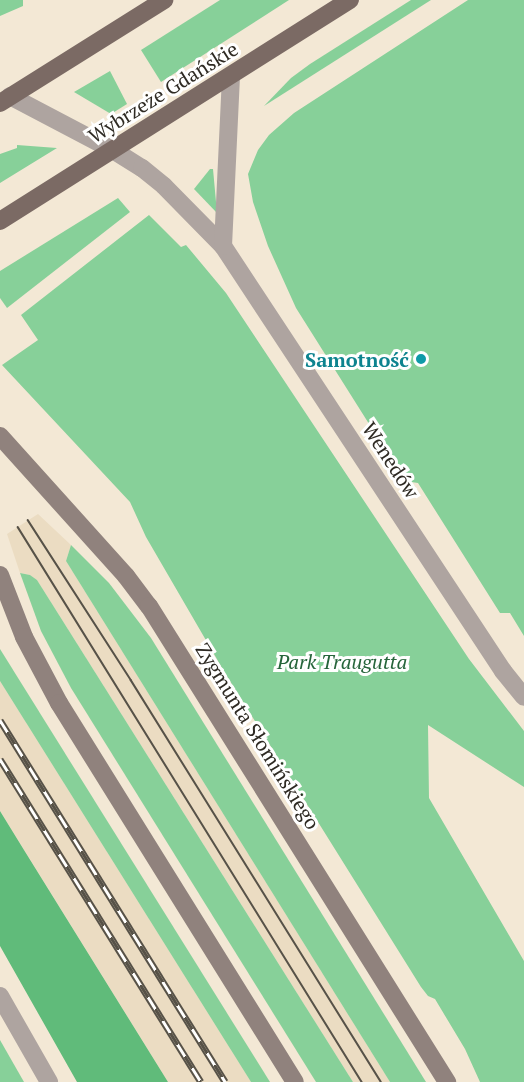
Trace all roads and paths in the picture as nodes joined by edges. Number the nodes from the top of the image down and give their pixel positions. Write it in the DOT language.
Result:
graph roads {
  1 [pos="164,0"];
  2 [pos="350,0"];
  3 [pos="231,76"];
  4 [pos="5,100"];
  5 [pos="113,150"];
  6 [pos="0,221"];
  7 [pos="223,246"];
  8 [pos="0,436"];
  9 [pos="0,575"];
  10 [pos="524,698"];
  11 [pos="0,996"];
  12 [pos="49,1082"];
  13 [pos="295,1082"];
  14 [pos="447,1082"];
  1 -- 4 [label="main road"];
  2 -- 3 [label="main road, Wybrzeże Gdańskie"];
  3 -- 5 [label="main road, Wybrzeże Gdańskie"];
  3 -- 7 [label="street"];
  4 -- 5 [label="street, Wenedów"];
  5 -- 6 [label="main road, Wybrzeże Gdańskie"];
  5 -- 7 [label="street, Wenedów"];
  7 -- 10 [label="street, Wenedów"];
  8 -- 14 [label="main road, Zygmunta Słomińskiego"];
  9 -- 13 [label="main road"];
  11 -- 12 [label="street"];
}
